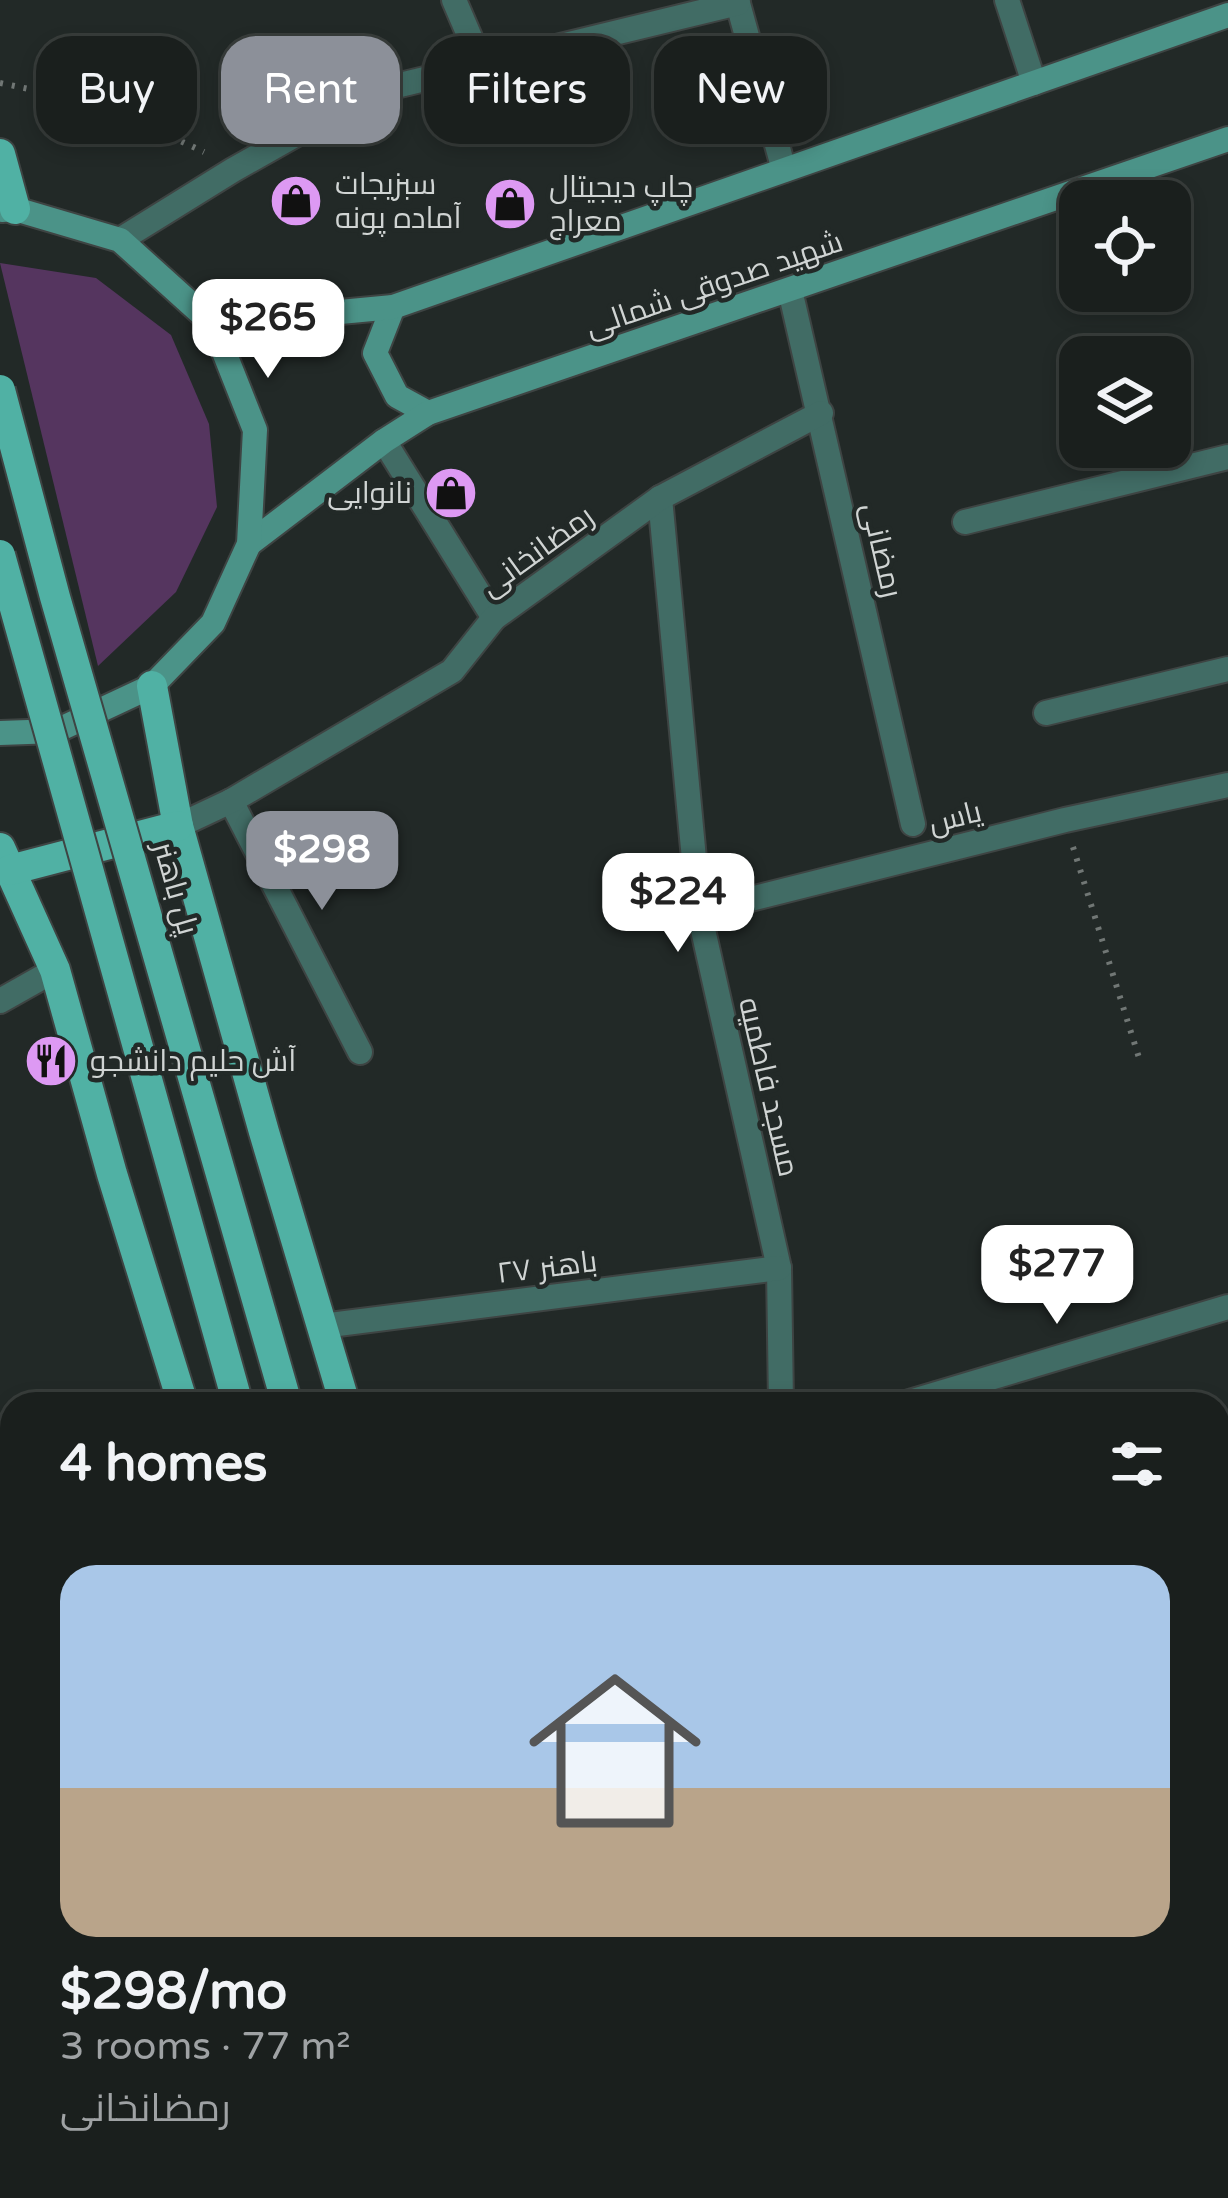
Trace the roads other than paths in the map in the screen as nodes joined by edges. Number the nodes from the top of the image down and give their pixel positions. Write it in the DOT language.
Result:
graph roads {
  1 [pos="454,0"];
  2 [pos="1007,0"];
  3 [pos="738,2"];
  4 [pos="1228,15"];
  5 [pos="469,36"];
  6 [pos="595,36"];
  7 [pos="424,78"];
  8 [pos="1034,83"];
  9 [pos="1228,139"];
  10 [pos="0,154"];
  11 [pos="784,170"];
  12 [pos="7,209"];
  13 [pos="120,240"];
  14 [pos="790,290"];
  15 [pos="393,307"];
  16 [pos="213,323"];
  17 [pos="0,390"];
  18 [pos="428,413"];
  19 [pos="821,413"];
  20 [pos="384,441"];
  21 [pos="1228,457"];
  22 [pos="660,498"];
  23 [pos="965,522"];
  24 [pos="250,544"];
  25 [pos="0,555"];
  26 [pos="494,618"];
  27 [pos="1228,669"];
  28 [pos="152,686"];
  29 [pos="1046,713"];
  30 [pos="0,734"];
  31 [pos="1228,785"];
  32 [pos="231,801"];
  33 [pos="913,824"];
  34 [pos="178,826"];
  35 [pos="5,859"];
  36 [pos="699,912"];
  37 [pos="55,970"];
  38 [pos="0,1000"];
  39 [pos="360,1052"];
  40 [pos="779,1268"];
  41 [pos="1228,1307"];
  42 [pos="322,1326"];
  43 [pos="179,1392"];
  44 [pos="235,1392"];
  45 [pos="284,1392"];
  46 [pos="341,1392"];
  47 [pos="782,1392"];
  48 [pos="943,1392"];
  1 -- 5 [label="street"];
  2 -- 8 [label="street"];
  3 -- 6 [label="street"];
  3 -- 11 [label="street"];
  4 -- 8 [label="main road"];
  7 -- 13 [label="street"];
  8 -- 11 [label="main road"];
  9 -- 14 [label="main road, شهید صدوقی شمالی"];
  10 -- 12 [label="main road"];
  11 -- 15 [label="main road"];
  12 -- 13 [label="main road"];
  13 -- 16 [label="main road"];
  14 -- 18 [label="main road, شهید صدوقی شمالی"];
  14 -- 19 [label="street, رمضانی"];
  15 -- 16 [label="main road"];
  15 -- 18 [label="main road"];
  16 -- 24 [label="main road"];
  17 -- 45 [label="main road, پل باهنر, bridge"];
  18 -- 20 [label="main road, شهید صدوقی شمالی"];
  19 -- 22 [label="street, رمضانخانی"];
  19 -- 33 [label="street, رمضانی"];
  20 -- 24 [label="main road, شهید صدوقی شمالی"];
  20 -- 26 [label="street"];
  21 -- 23 [label="street"];
  22 -- 26 [label="street, رمضانخانی"];
  22 -- 36 [label="street, مسجد فاطمیه"];
  24 -- 28 [label="main road"];
  25 -- 44 [label="main road, bridge"];
  26 -- 32 [label="street, رمضانخانی"];
  27 -- 29 [label="street"];
  28 -- 30 [label="main road"];
  28 -- 34 [label="main road"];
  31 -- 36 [label="street, یاس"];
  32 -- 34 [label="street, رمضانخانی"];
  32 -- 39 [label="street"];
  34 -- 35 [label="main road"];
  34 -- 42 [label="main road"];
  35 -- 37 [label="main road"];
  36 -- 40 [label="street, مسجد فاطمیه"];
  37 -- 38 [label="street"];
  37 -- 43 [label="main road"];
  40 -- 42 [label="street, باهنر ۲۷"];
  40 -- 47 [label="street, مسجد فاطمیه"];
  41 -- 48 [label="street"];
  42 -- 46 [label="main road"];
}
